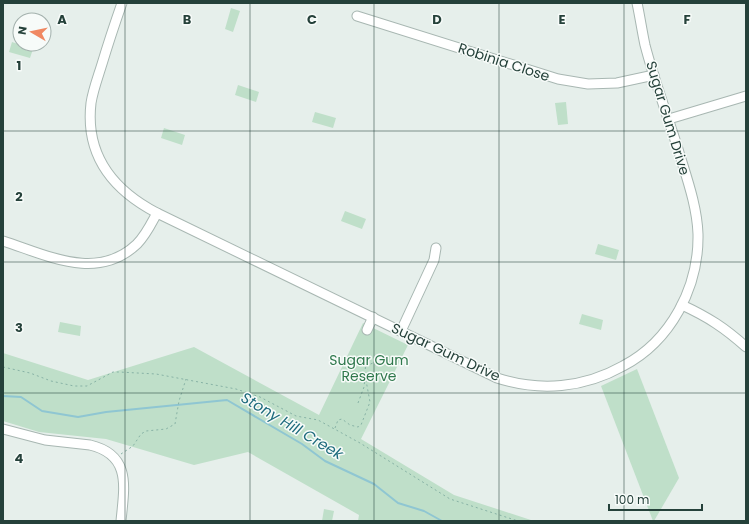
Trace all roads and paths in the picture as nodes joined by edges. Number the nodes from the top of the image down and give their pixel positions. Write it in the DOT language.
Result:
graph roads {
  1 [pos="122,3"];
  2 [pos="637,3"];
  3 [pos="357,16"];
  4 [pos="654,75"];
  5 [pos="746,96"];
  6 [pos="669,119"];
  7 [pos="157,213"];
  8 [pos="3,241"];
  9 [pos="436,248"];
  10 [pos="682,305"];
  11 [pos="373,318"];
  12 [pos="367,330"];
  13 [pos="401,331"];
  14 [pos="746,347"];
  15 [pos="366,358"];
  16 [pos="380,360"];
  17 [pos="3,367"];
  18 [pos="365,367"];
  19 [pos="365,375"];
  20 [pos="187,379"];
  21 [pos="358,403"];
  22 [pos="3,429"];
  23 [pos="334,429"];
  24 [pos="117,457"];
  25 [pos="121,521"];
  26 [pos="518,521"];
  1 -- 7 [label="street, Sugar Gum Drive"];
  2 -- 4 [label="street, Sugar Gum Drive"];
  3 -- 4 [label="street, Robinia Close"];
  4 -- 6 [label="street, Sugar Gum Drive"];
  5 -- 6 [label="street"];
  6 -- 10 [label="street, Sugar Gum Drive"];
  7 -- 8 [label="street"];
  7 -- 11 [label="street, Sugar Gum Drive"];
  9 -- 13 [label="street"];
  10 -- 13 [label="street, Sugar Gum Drive"];
  10 -- 14 [label="street"];
  11 -- 12 [label="street"];
  11 -- 13 [label="street, Sugar Gum Drive"];
  15 -- 18 [label="path"];
  16 -- 18 [label="path"];
  17 -- 20 [label="path"];
  18 -- 19 [label="path"];
  19 -- 21 [label="path"];
  19 -- 23 [label="path"];
  20 -- 23 [label="path"];
  20 -- 24 [label="path"];
  22 -- 25 [label="street"];
  23 -- 26 [label="path"];
}
